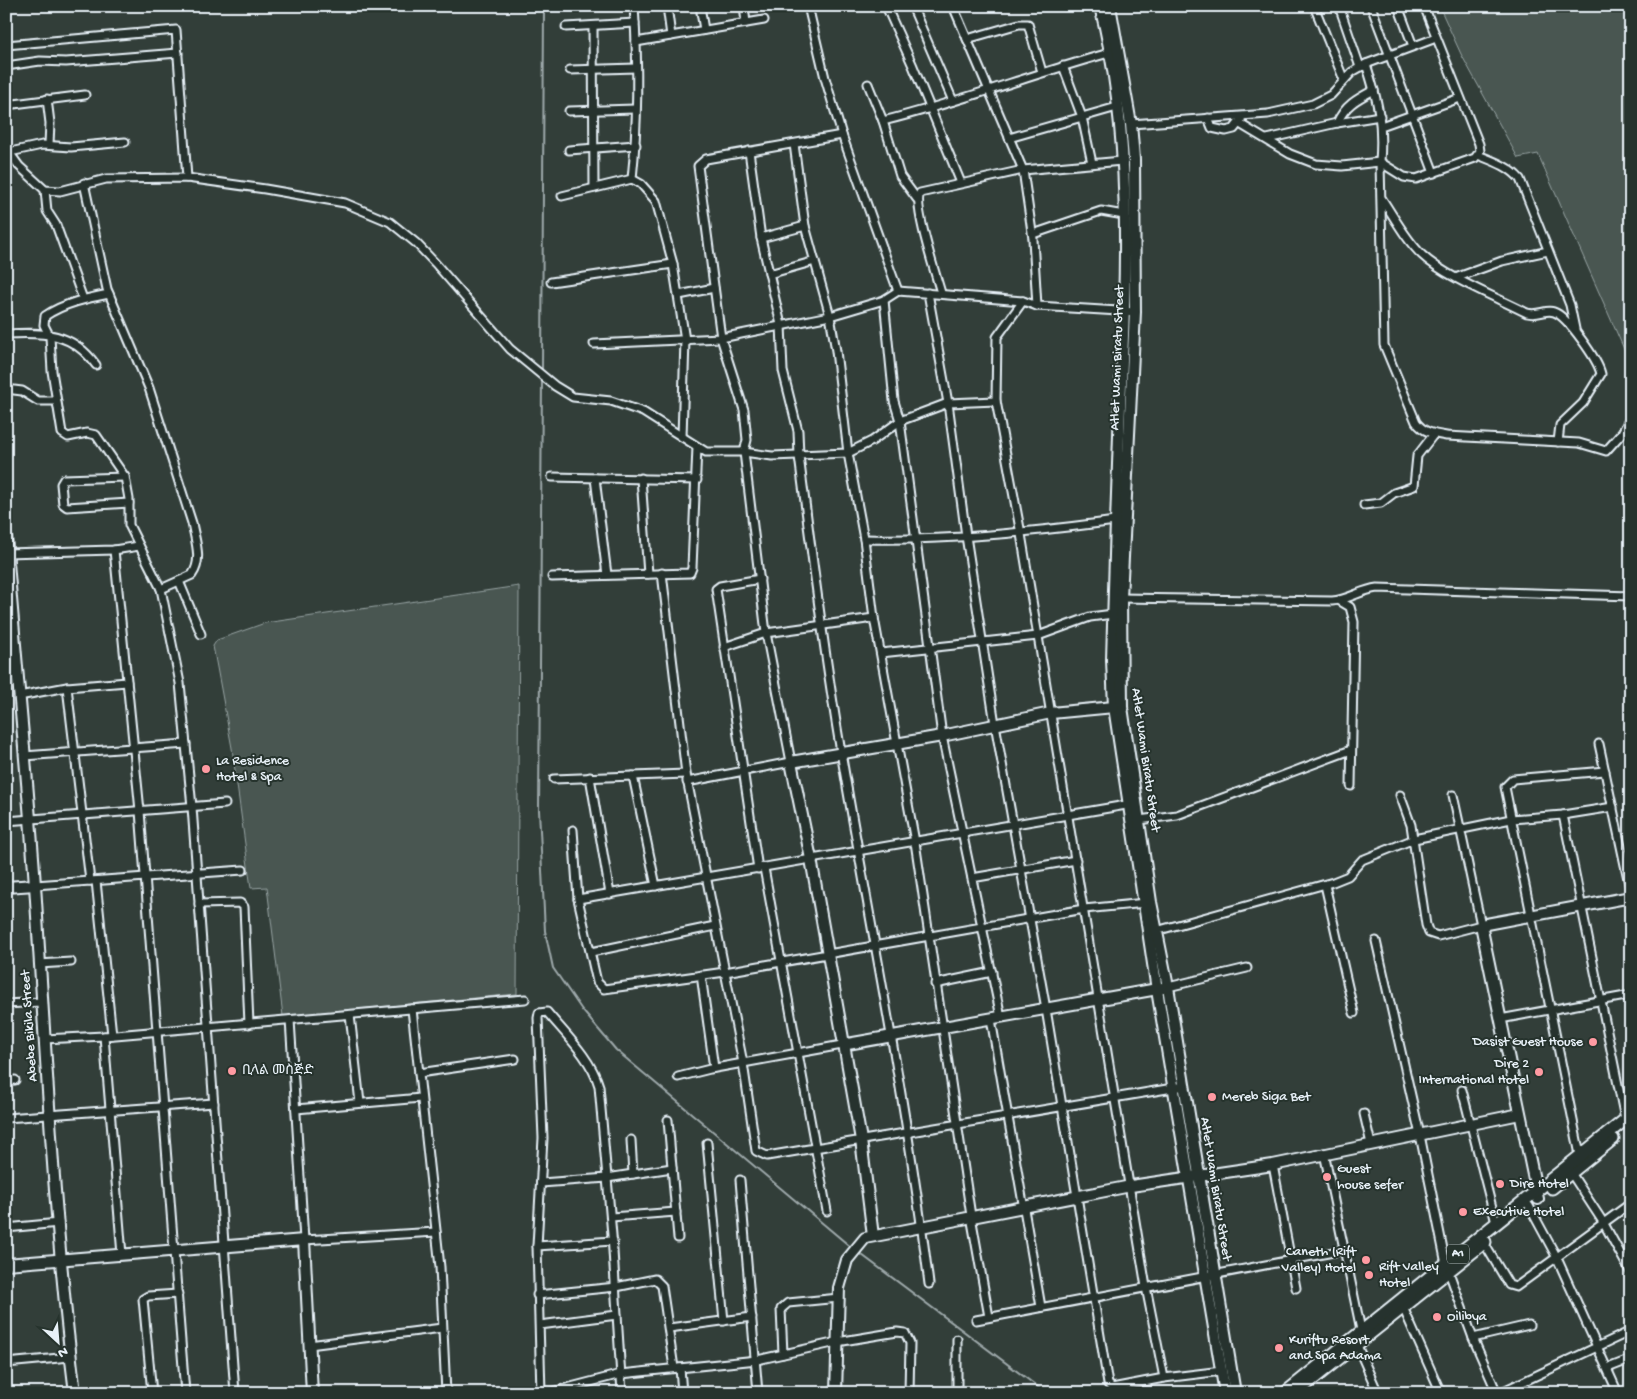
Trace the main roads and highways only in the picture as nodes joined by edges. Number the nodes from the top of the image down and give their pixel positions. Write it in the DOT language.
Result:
graph roads {
  1 [pos="1100,6"];
  2 [pos="1110,6"];
  3 [pos="1130,312"];
  4 [pos="6,537"];
  5 [pos="7,553"];
  6 [pos="1117,598"];
  7 [pos="1114,707"];
  8 [pos="1133,804"];
  9 [pos="35,885"];
  10 [pos="6,887"];
  11 [pos="1631,897"];
  12 [pos="1148,903"];
  13 [pos="1168,987"];
  14 [pos="1157,990"];
  15 [pos="842,1046"];
  16 [pos="1180,1087"];
  17 [pos="1520,1114"];
  18 [pos="1629,1120"];
  19 [pos="1194,1177"];
  20 [pos="1534,1199"];
  21 [pos="869,1237"];
  22 [pos="62,1260"];
  23 [pos="6,1264"];
  24 [pos="1448,1268"];
  25 [pos="1211,1275"];
  26 [pos="1357,1337"];
  27 [pos="1303,1391"];
  28 [pos="75,1393"];
  29 [pos="312,1393"];
  30 [pos="836,1393"];
  31 [pos="1225,1393"];
  32 [pos="1235,1393"];
  33 [pos="1285,1393"];
  1 -- 3 [label="main road, Atlet Wami Biratu Street"];
  2 -- 3 [label="main road, Atlet Wami Biratu Street"];
  3 -- 6 [label="main road, Atlet Wami Biratu Street"];
  3 -- 6 [label="main road, Atlet Wami Biratu Street"];
  4 -- 5 [label="main road, Abebe Bikila Street"];
  5 -- 9 [label="main road, Abebe Bikila Street"];
  6 -- 7 [label="main road, Atlet Wami Biratu Street"];
  6 -- 8 [label="main road, Atlet Wami Biratu Street"];
  7 -- 8 [label="main road, Atlet Wami Biratu Street"];
  7 -- 15 [label="main road"];
  8 -- 12 [label="main road, Atlet Wami Biratu Street"];
  8 -- 12 [label="main road, Atlet Wami Biratu Street"];
  9 -- 10 [label="main road"];
  9 -- 22 [label="main road, Abebe Bikila Street"];
  11 -- 17 [label="main road"];
  12 -- 13 [label="main road, Atlet Wami Biratu Street"];
  12 -- 14 [label="main road, Atlet Wami Biratu Street"];
  13 -- 14 [label="main road"];
  13 -- 16 [label="main road, Atlet Wami Biratu Street"];
  14 -- 15 [label="main road"];
  14 -- 16 [label="main road, Atlet Wami Biratu Street"];
  15 -- 21 [label="main road"];
  16 -- 19 [label="main road, Atlet Wami Biratu Street"];
  17 -- 19 [label="main road"];
  17 -- 20 [label="main road"];
  18 -- 20 [label="main road, A1"];
  18 -- 20 [label="main road, A1"];
  19 -- 21 [label="main road"];
  19 -- 25 [label="main road, Atlet Wami Biratu Street"];
  20 -- 24 [label="main road, A1"];
  20 -- 24 [label="main road, A1"];
  21 -- 30 [label="main road"];
  22 -- 23 [label="main road"];
  22 -- 28 [label="main road, Abebe Bikila Street"];
  22 -- 29 [label="main road"];
  24 -- 26 [label="main road, A1"];
  25 -- 31 [label="main road, Atlet Wami Biratu Street"];
  25 -- 32 [label="main road, Atlet Wami Biratu Street"];
  26 -- 27 [label="main road, A1"];
  26 -- 33 [label="main road, A1"];
}
